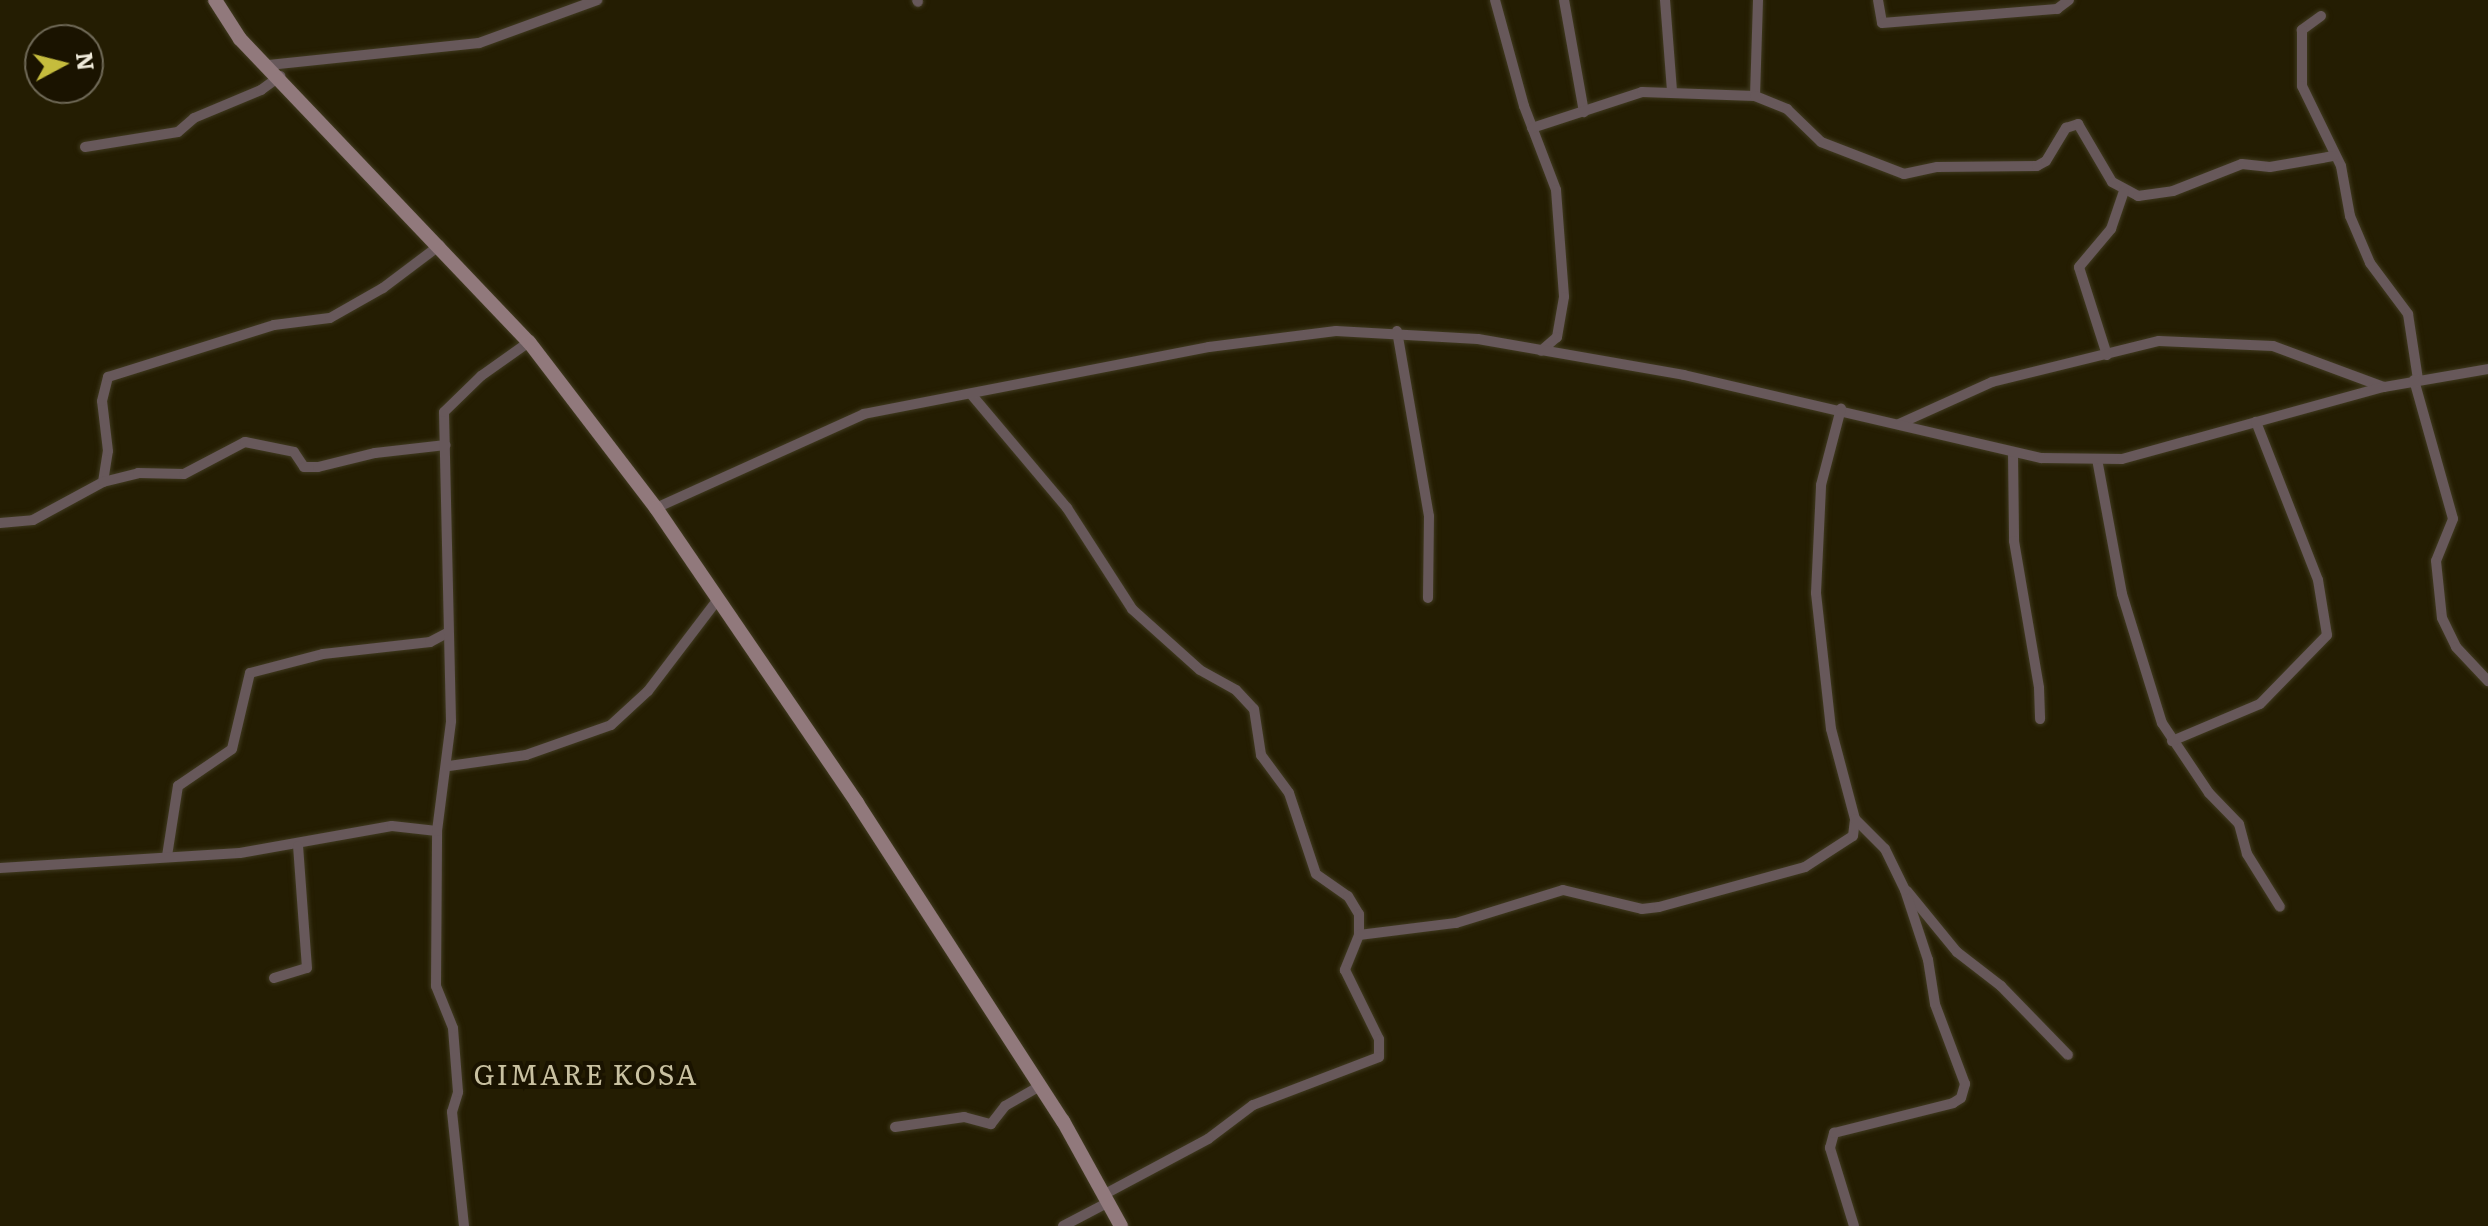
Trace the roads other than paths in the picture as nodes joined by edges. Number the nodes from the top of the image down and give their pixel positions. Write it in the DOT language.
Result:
graph roads {
  1 [pos="215,0"];
  2 [pos="597,0"];
  3 [pos="1495,0"];
  4 [pos="1564,0"];
  5 [pos="1665,0"];
  6 [pos="1758,0"];
  7 [pos="1878,0"];
  8 [pos="2069,0"];
  9 [pos="2321,16"];
  10 [pos="274,70"];
  11 [pos="1672,90"];
  12 [pos="1755,96"];
  13 [pos="1584,112"];
  14 [pos="1532,128"];
  15 [pos="85,147"];
  16 [pos="2334,156"];
  17 [pos="2128,196"];
  18 [pos="440,245"];
  19 [pos="1397,331"];
  20 [pos="1557,337"];
  21 [pos="529,342"];
  22 [pos="1541,351"];
  23 [pos="2107,355"];
  24 [pos="1565,356"];
  25 [pos="2488,369"];
  26 [pos="2416,379"];
  27 [pos="2384,387"];
  28 [pos="971,394"];
  29 [pos="1841,409"];
  30 [pos="2256,422"];
  31 [pos="1899,424"];
  32 [pos="446,445"];
  33 [pos="2013,453"];
  34 [pos="2097,459"];
  35 [pos="103,482"];
  36 [pos="656,508"];
  37 [pos="0,523"];
  38 [pos="1428,598"];
  39 [pos="718,599"];
  40 [pos="447,633"];
  41 [pos="2488,681"];
  42 [pos="2040,719"];
  43 [pos="2172,741"];
  44 [pos="449,766"];
  45 [pos="1855,819"];
  46 [pos="437,831"];
  47 [pos="298,846"];
  48 [pos="167,856"];
  49 [pos="0,868"];
  50 [pos="1905,890"];
  51 [pos="2280,907"];
  52 [pos="1359,935"];
  53 [pos="274,978"];
  54 [pos="2068,1055"];
  55 [pos="1040,1086"];
  56 [pos="895,1127"];
  57 [pos="1107,1198"];
  58 [pos="464,1226"];
  59 [pos="1063,1226"];
  60 [pos="1121,1226"];
  61 [pos="1854,1226"];
  1 -- 10 [label="street"];
  2 -- 10 [label="street"];
  3 -- 14 [label="street"];
  4 -- 13 [label="street"];
  5 -- 11 [label="street"];
  6 -- 12 [label="street"];
  7 -- 8 [label="street"];
  9 -- 16 [label="street"];
  10 -- 15 [label="street"];
  10 -- 18 [label="street"];
  11 -- 12 [label="street"];
  11 -- 13 [label="street"];
  12 -- 17 [label="street"];
  13 -- 14 [label="street"];
  14 -- 20 [label="street"];
  16 -- 17 [label="street"];
  16 -- 26 [label="street"];
  17 -- 23 [label="street"];
  18 -- 21 [label="street"];
  18 -- 35 [label="street"];
  19 -- 22 [label="street"];
  19 -- 28 [label="street"];
  19 -- 38 [label="street"];
  20 -- 22 [label="street"];
  20 -- 24 [label="street"];
  21 -- 32 [label="street"];
  21 -- 36 [label="street"];
  22 -- 24 [label="street"];
  23 -- 27 [label="street"];
  23 -- 31 [label="street"];
  24 -- 29 [label="street"];
  25 -- 26 [label="street"];
  26 -- 27 [label="street"];
  26 -- 41 [label="street"];
  27 -- 30 [label="street"];
  28 -- 36 [label="street"];
  28 -- 52 [label="street"];
  29 -- 31 [label="street"];
  29 -- 45 [label="street"];
  30 -- 34 [label="street"];
  30 -- 43 [label="street"];
  31 -- 33 [label="street"];
  32 -- 35 [label="street"];
  32 -- 40 [label="street"];
  33 -- 34 [label="street"];
  33 -- 42 [label="street"];
  34 -- 43 [label="street"];
  35 -- 37 [label="street"];
  36 -- 39 [label="street"];
  39 -- 44 [label="street"];
  39 -- 55 [label="street"];
  40 -- 44 [label="street"];
  40 -- 48 [label="street"];
  43 -- 51 [label="street"];
  44 -- 46 [label="street"];
  45 -- 50 [label="street"];
  45 -- 52 [label="street"];
  46 -- 47 [label="street"];
  46 -- 58 [label="street"];
  47 -- 48 [label="street"];
  47 -- 53 [label="street"];
  48 -- 49 [label="street"];
  50 -- 54 [label="street"];
  50 -- 61 [label="street"];
  52 -- 57 [label="street"];
  55 -- 56 [label="street"];
  55 -- 57 [label="street"];
  57 -- 59 [label="street"];
  57 -- 60 [label="street"];
}
